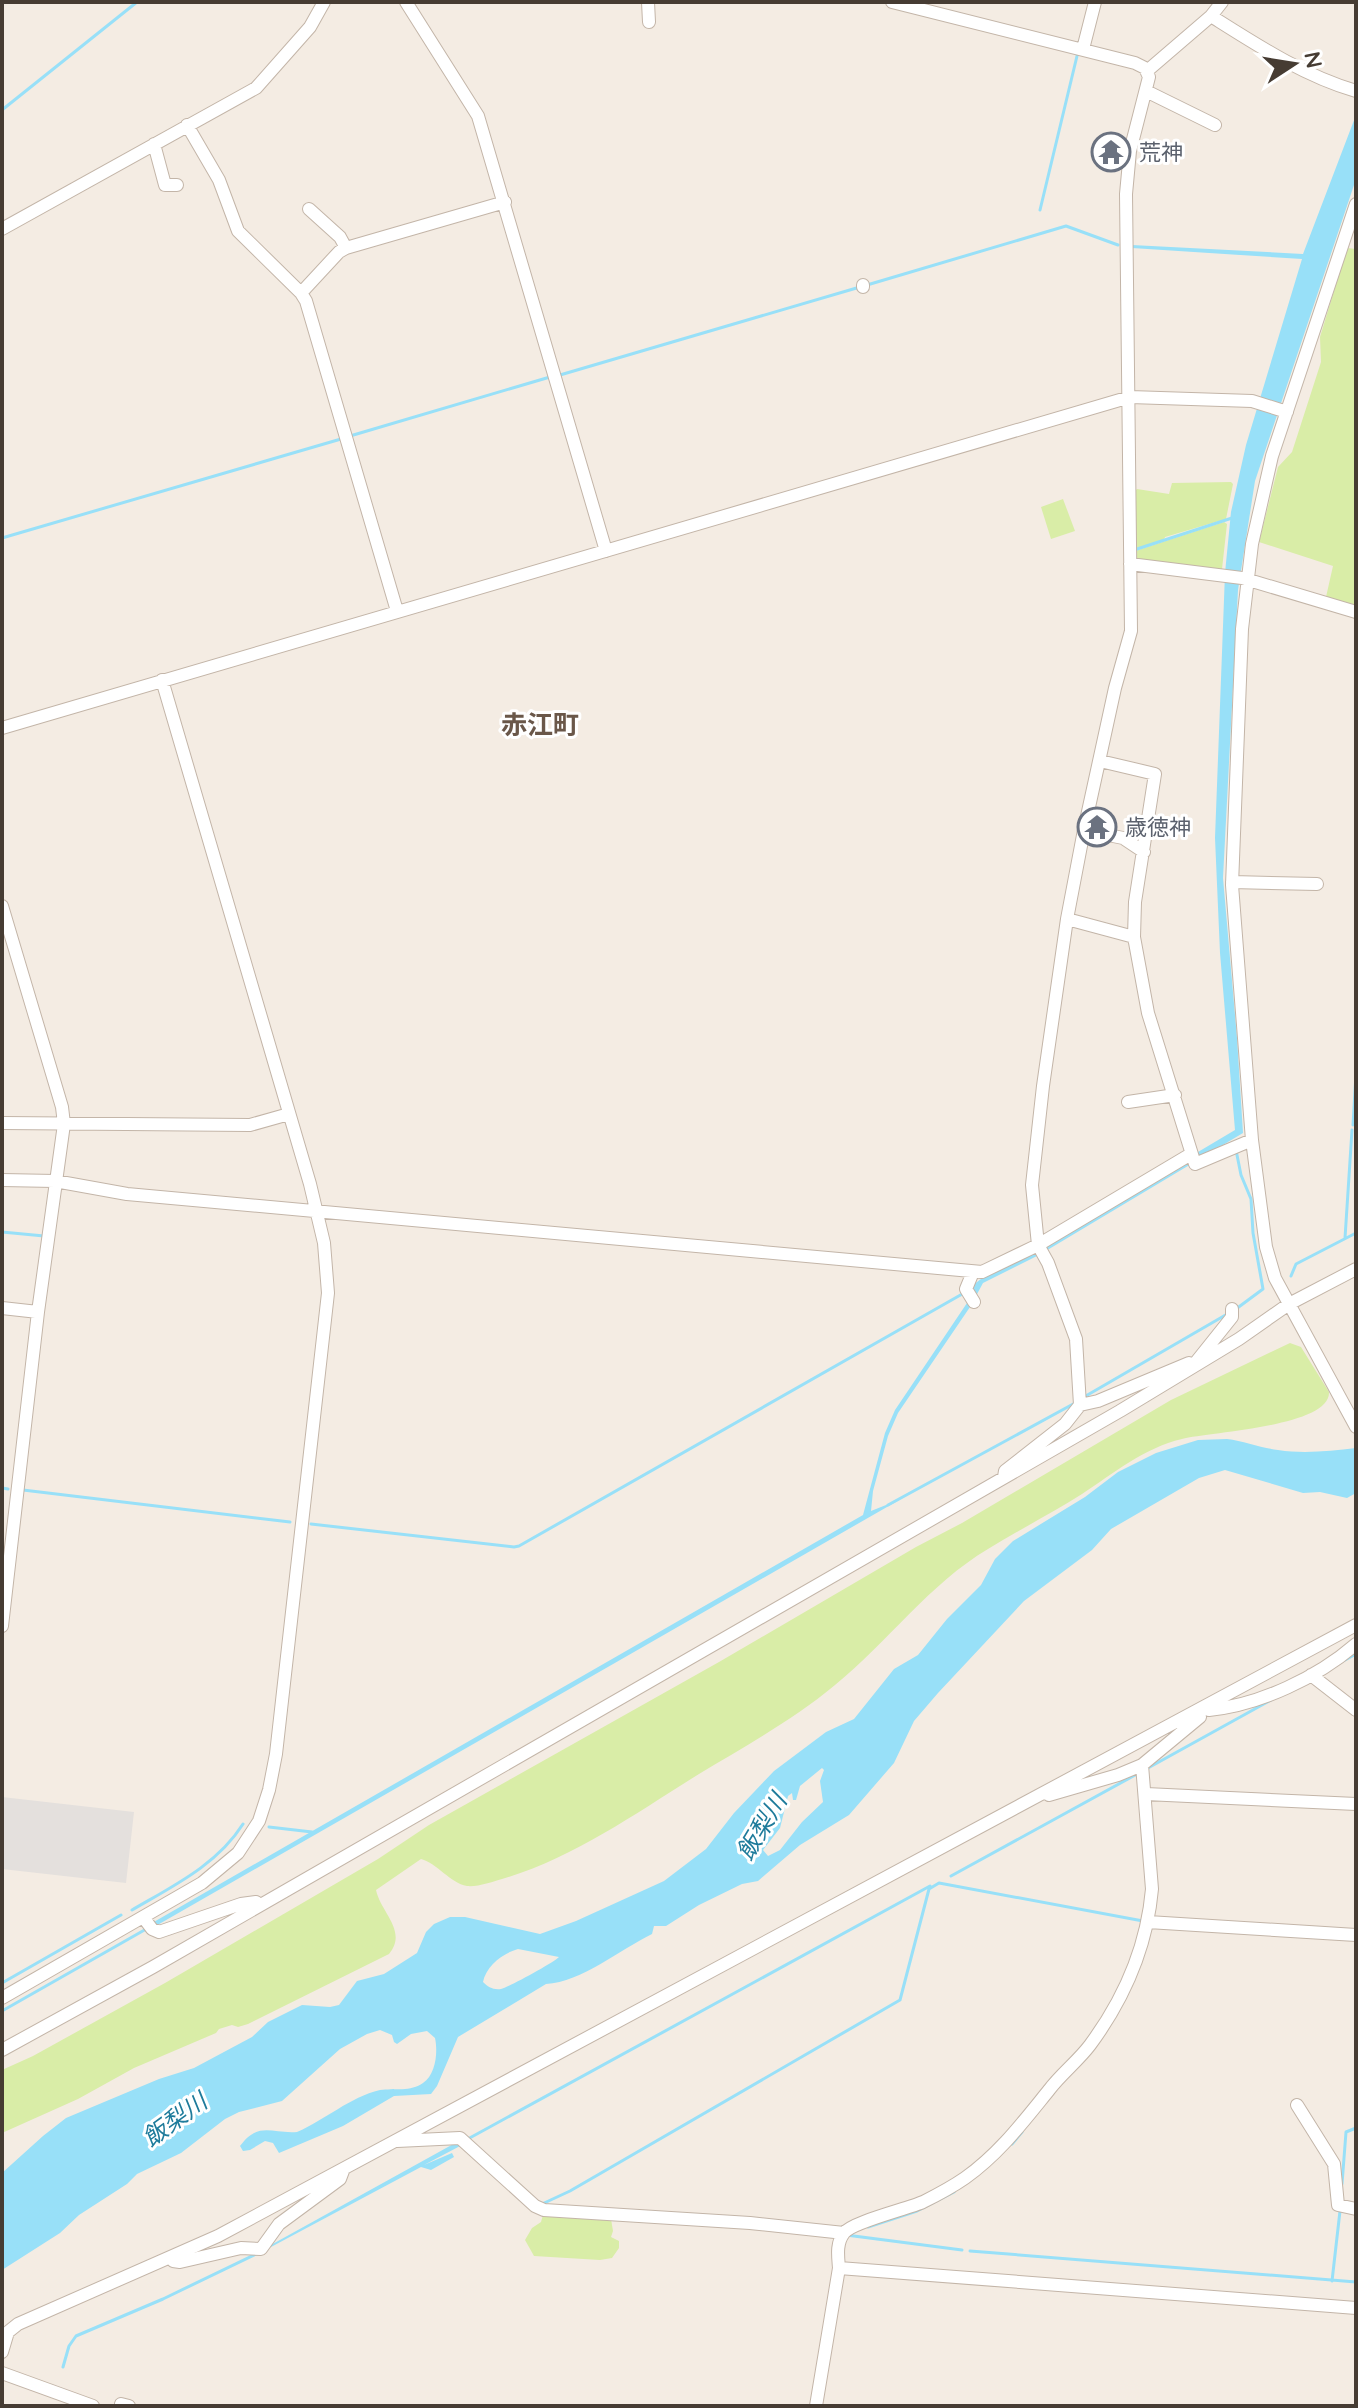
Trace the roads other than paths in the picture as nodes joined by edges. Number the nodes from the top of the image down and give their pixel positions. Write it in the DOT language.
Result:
graph roads {
  1 [pos="324,2"];
  2 [pos="406,2"];
  3 [pos="648,2"];
  4 [pos="892,2"];
  5 [pos="1095,2"];
  6 [pos="1222,2"];
  7 [pos="1211,16"];
  8 [pos="649,22"];
  9 [pos="1083,49"];
  10 [pos="1147,71"];
  11 [pos="1146,91"];
  12 [pos="1356,91"];
  13 [pos="187,125"];
  14 [pos="1215,125"];
  15 [pos="154,144"];
  16 [pos="177,185"];
  17 [pos="505,202"];
  18 [pos="1356,204"];
  19 [pos="309,209"];
  20 [pos="2,229"];
  21 [pos="346,248"];
  22 [pos="301,293"];
  23 [pos="1130,397"];
  24 [pos="1284,412"];
  25 [pos="606,551"];
  26 [pos="1130,564"];
  27 [pos="1244,579"];
  28 [pos="397,611"];
  29 [pos="1356,612"];
  30 [pos="162,680"];
  31 [pos="2,728"];
  32 [pos="1100,761"];
  33 [pos="1084,830"];
  34 [pos="1144,852"];
  35 [pos="1232,882"];
  36 [pos="1317,884"];
  37 [pos="2,906"];
  38 [pos="1067,919"];
  39 [pos="1134,937"];
  40 [pos="1175,1095"];
  41 [pos="1128,1102"];
  42 [pos="289,1114"];
  43 [pos="2,1123"];
  44 [pos="64,1124"];
  45 [pos="1252,1140"];
  46 [pos="1192,1157"];
  47 [pos="2,1180"];
  48 [pos="55,1181"];
  49 [pos="315,1210"];
  50 [pos="1040,1248"];
  51 [pos="1356,1269"];
  52 [pos="973,1272"];
  53 [pos="969,1295"];
  54 [pos="1291,1307"];
  55 [pos="2,1308"];
  56 [pos="1232,1311"];
  57 [pos="38,1312"];
  58 [pos="1196,1363"];
  59 [pos="1080,1405"];
  60 [pos="1356,1427"];
  61 [pos="1004,1477"];
  62 [pos="1356,1625"];
  63 [pos="2,1626"];
  64 [pos="1356,1644"];
  65 [pos="1311,1675"];
  66 [pos="1202,1710"];
  67 [pos="1356,1710"];
  68 [pos="1142,1765"];
  69 [pos="1041,1794"];
  70 [pos="1146,1794"];
  71 [pos="1356,1804"];
  72 [pos="260,1905"];
  73 [pos="143,1917"];
  74 [pos="1148,1922"];
  75 [pos="1356,1935"];
  76 [pos="2,1998"];
  77 [pos="2,2050"];
  78 [pos="1297,2105"];
  79 [pos="395,2141"];
  80 [pos="342,2170"];
  81 [pos="1356,2209"];
  82 [pos="844,2233"];
  83 [pos="170,2259"];
  84 [pos="839,2268"];
  85 [pos="1356,2308"];
  86 [pos="2,2352"];
  87 [pos="2,2373"];
  88 [pos="93,2406"];
  89 [pos="816,2406"];
  1 -- 13 [label="street"];
  2 -- 17 [label="street"];
  3 -- 8 [label="street"];
  4 -- 9 [label="street"];
  5 -- 9 [label="street"];
  6 -- 7 [label="street"];
  7 -- 10 [label="street"];
  7 -- 12 [label="street"];
  9 -- 10 [label="street"];
  10 -- 11 [label="street"];
  11 -- 14 [label="street"];
  11 -- 23 [label="street"];
  13 -- 15 [label="street"];
  13 -- 22 [label="street"];
  15 -- 16 [label="street"];
  15 -- 20 [label="street"];
  17 -- 21 [label="street"];
  17 -- 25 [label="street"];
  18 -- 24 [label="street"];
  19 -- 21 [label="street"];
  21 -- 22 [label="street"];
  22 -- 28 [label="street"];
  23 -- 24 [label="street"];
  23 -- 25 [label="street"];
  23 -- 26 [label="street"];
  24 -- 27 [label="street"];
  25 -- 28 [label="street"];
  26 -- 27 [label="street"];
  26 -- 32 [label="street"];
  27 -- 29 [label="street"];
  27 -- 35 [label="street"];
  28 -- 30 [label="street"];
  30 -- 31 [label="street"];
  30 -- 42 [label="street"];
  32 -- 33 [label="street"];
  32 -- 34 [label="street"];
  33 -- 34 [label="street"];
  33 -- 38 [label="street"];
  34 -- 39 [label="street"];
  35 -- 36 [label="street"];
  35 -- 45 [label="street"];
  37 -- 44 [label="street"];
  38 -- 39 [label="street"];
  38 -- 50 [label="street"];
  39 -- 40 [label="street"];
  40 -- 41 [label="street"];
  40 -- 46 [label="street"];
  42 -- 44 [label="street"];
  42 -- 49 [label="street"];
  43 -- 44 [label="street"];
  44 -- 48 [label="street"];
  45 -- 46 [label="street"];
  45 -- 54 [label="street"];
  46 -- 50 [label="street"];
  47 -- 48 [label="street"];
  48 -- 49 [label="street"];
  48 -- 57 [label="street"];
  49 -- 52 [label="street"];
  49 -- 73 [label="street"];
  50 -- 52 [label="street"];
  50 -- 59 [label="street"];
  51 -- 54 [label="street"];
  52 -- 53 [label="street"];
  54 -- 58 [label="street"];
  54 -- 60 [label="street"];
  55 -- 57 [label="street"];
  56 -- 58 [label="street"];
  57 -- 63 [label="street"];
  58 -- 59 [label="street"];
  58 -- 61 [label="street"];
  59 -- 61 [label="street"];
  61 -- 72 [label="street"];
  62 -- 66 [label="street"];
  64 -- 65 [label="street"];
  65 -- 66 [label="street"];
  65 -- 67 [label="street"];
  66 -- 68 [label="street"];
  66 -- 69 [label="street"];
  68 -- 69 [label="street"];
  68 -- 70 [label="street"];
  69 -- 79 [label="street"];
  70 -- 71 [label="street"];
  70 -- 74 [label="street"];
  72 -- 73 [label="street"];
  72 -- 77 [label="street"];
  73 -- 76 [label="street"];
  74 -- 75 [label="street"];
  74 -- 82 [label="street"];
  78 -- 81 [label="street"];
  79 -- 80 [label="street"];
  79 -- 82 [label="street"];
  80 -- 83 [label="street"];
  80 -- 83 [label="street"];
  82 -- 84 [label="street"];
  83 -- 86 [label="street"];
  84 -- 85 [label="street"];
  84 -- 89 [label="street"];
  87 -- 88 [label="street"];
}
